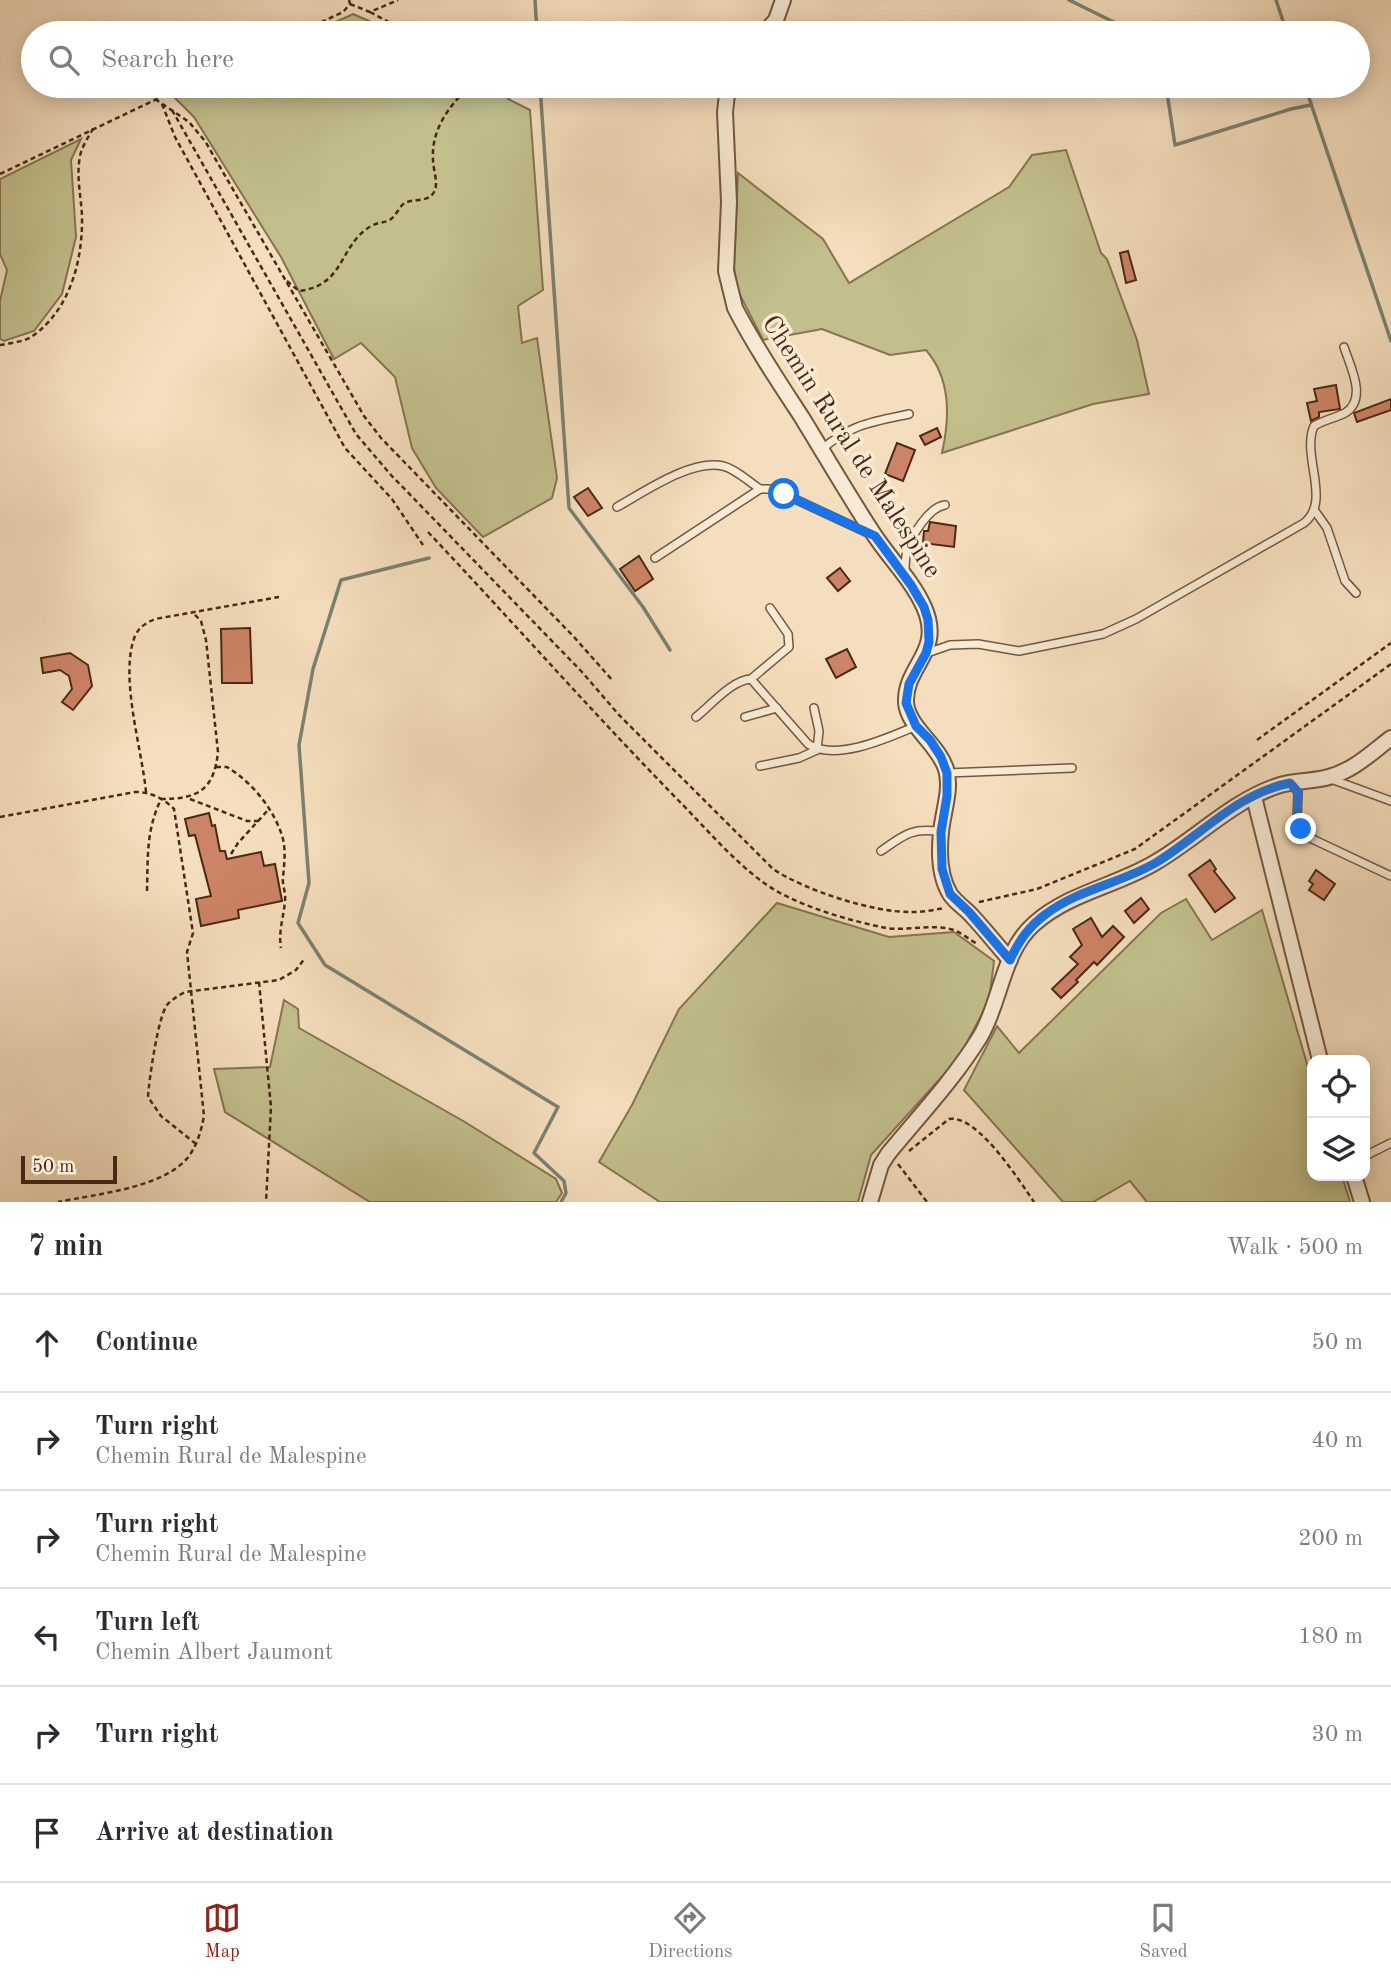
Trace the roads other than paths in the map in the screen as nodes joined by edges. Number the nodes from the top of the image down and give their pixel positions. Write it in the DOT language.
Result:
graph roads {
  1 [pos="783,0"];
  2 [pos="775,21"];
  3 [pos="726,98"];
  4 [pos="1344,347"];
  5 [pos="909,414"];
  6 [pos="822,450"];
  7 [pos="760,489"];
  8 [pos="945,505"];
  9 [pos="617,507"];
  10 [pos="1315,511"];
  11 [pos="875,536"];
  12 [pos="655,558"];
  13 [pos="905,578"];
  14 [pos="1356,593"];
  15 [pos="769,608"];
  16 [pos="926,653"];
  17 [pos="751,680"];
  18 [pos="777,708"];
  19 [pos="814,708"];
  20 [pos="696,717"];
  21 [pos="745,717"];
  22 [pos="916,726"];
  23 [pos="1391,738"];
  24 [pos="817,750"];
  25 [pos="760,766"];
  26 [pos="1072,768"];
  27 [pos="947,773"];
  28 [pos="1327,778"];
  29 [pos="1290,783"];
  30 [pos="1254,797"];
  31 [pos="1391,801"];
  32 [pos="941,832"];
  33 [pos="881,851"];
  34 [pos="1391,876"];
  35 [pos="1006,955"];
  36 [pos="1319,1055"];
  37 [pos="1391,1143"];
  38 [pos="1370,1154"];
  39 [pos="1356,1181"];
  40 [pos="870,1202"];
  41 [pos="1362,1202"];
  1 -- 2 [label="street"];
  3 -- 6 [label="street, Chemin Rural de Malespine"];
  4 -- 10 [label="lane"];
  5 -- 6 [label="lane"];
  6 -- 11 [label="street, Chemin Rural de Malespine"];
  7 -- 9 [label="lane"];
  7 -- 11 [label="lane"];
  7 -- 12 [label="lane"];
  8 -- 13 [label="lane"];
  10 -- 14 [label="lane"];
  10 -- 16 [label="lane"];
  11 -- 13 [label="street, Chemin Rural de Malespine"];
  13 -- 16 [label="street, Chemin Rural de Malespine"];
  15 -- 17 [label="lane"];
  16 -- 22 [label="street, Chemin Rural de Malespine"];
  17 -- 18 [label="lane"];
  17 -- 20 [label="lane"];
  18 -- 21 [label="lane"];
  18 -- 24 [label="lane"];
  19 -- 24 [label="lane"];
  22 -- 24 [label="lane"];
  22 -- 27 [label="street, Chemin Rural de Malespine"];
  23 -- 28 [label="street"];
  24 -- 25 [label="lane"];
  26 -- 27 [label="lane"];
  27 -- 32 [label="street"];
  28 -- 29 [label="street"];
  28 -- 31 [label="lane"];
  29 -- 30 [label="street"];
  29 -- 34 [label="lane"];
  30 -- 35 [label="street"];
  30 -- 36 [label="street"];
  32 -- 33 [label="lane"];
  32 -- 35 [label="street"];
  35 -- 40 [label="street"];
  37 -- 38 [label="lane"];
  39 -- 41 [label="street"];
}
